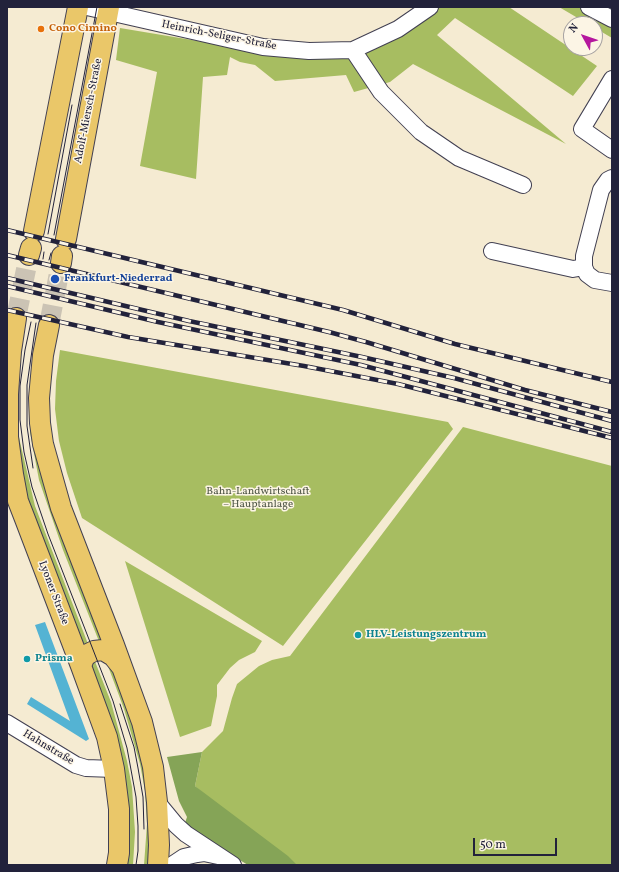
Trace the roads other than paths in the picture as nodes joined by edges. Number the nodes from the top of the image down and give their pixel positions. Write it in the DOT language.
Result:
graph roads {
  1 [pos="78,7"];
  2 [pos="87,7"];
  3 [pos="430,7"];
  4 [pos="589,7"];
  5 [pos="108,10"];
  6 [pos="612,19"];
  7 [pos="353,50"];
  8 [pos="612,79"];
  9 [pos="612,150"];
  10 [pos="612,178"];
  11 [pos="522,185"];
  12 [pos="31,245"];
  13 [pos="492,251"];
  14 [pos="63,253"];
  15 [pos="584,267"];
  16 [pos="612,283"];
  17 [pos="16,318"];
  18 [pos="49,325"];
  19 [pos="81,666"];
  20 [pos="121,666"];
  21 [pos="7,723"];
  22 [pos="114,769"];
  23 [pos="157,802"];
  24 [pos="227,861"];
  25 [pos="117,865"];
  26 [pos="158,865"];
  27 [pos="172,865"];
  1 -- 12 [label="main road"];
  2 -- 5 [label="street, Heinrich-Seliger-Straße"];
  3 -- 7 [label="street, Heinrich-Seliger-Straße"];
  4 -- 6 [label="street"];
  5 -- 7 [label="street, Heinrich-Seliger-Straße"];
  5 -- 14 [label="main road, Adolf-Miersch-Straße"];
  7 -- 11 [label="street"];
  8 -- 9 [label="street"];
  10 -- 15 [label="street"];
  13 -- 15 [label="street"];
  15 -- 16 [label="street"];
  17 -- 19 [label="main road, Lyoner Straße"];
  18 -- 20 [label="main road"];
  19 -- 20 [label="main road"];
  19 -- 22 [label="main road, Lyoner Straße"];
  20 -- 23 [label="main road"];
  21 -- 22 [label="street, Hahnstraße"];
  22 -- 25 [label="main road, Lyoner Straße"];
  23 -- 24 [label="street"];
  23 -- 26 [label="main road"];
  24 -- 27 [label="street"];
}
